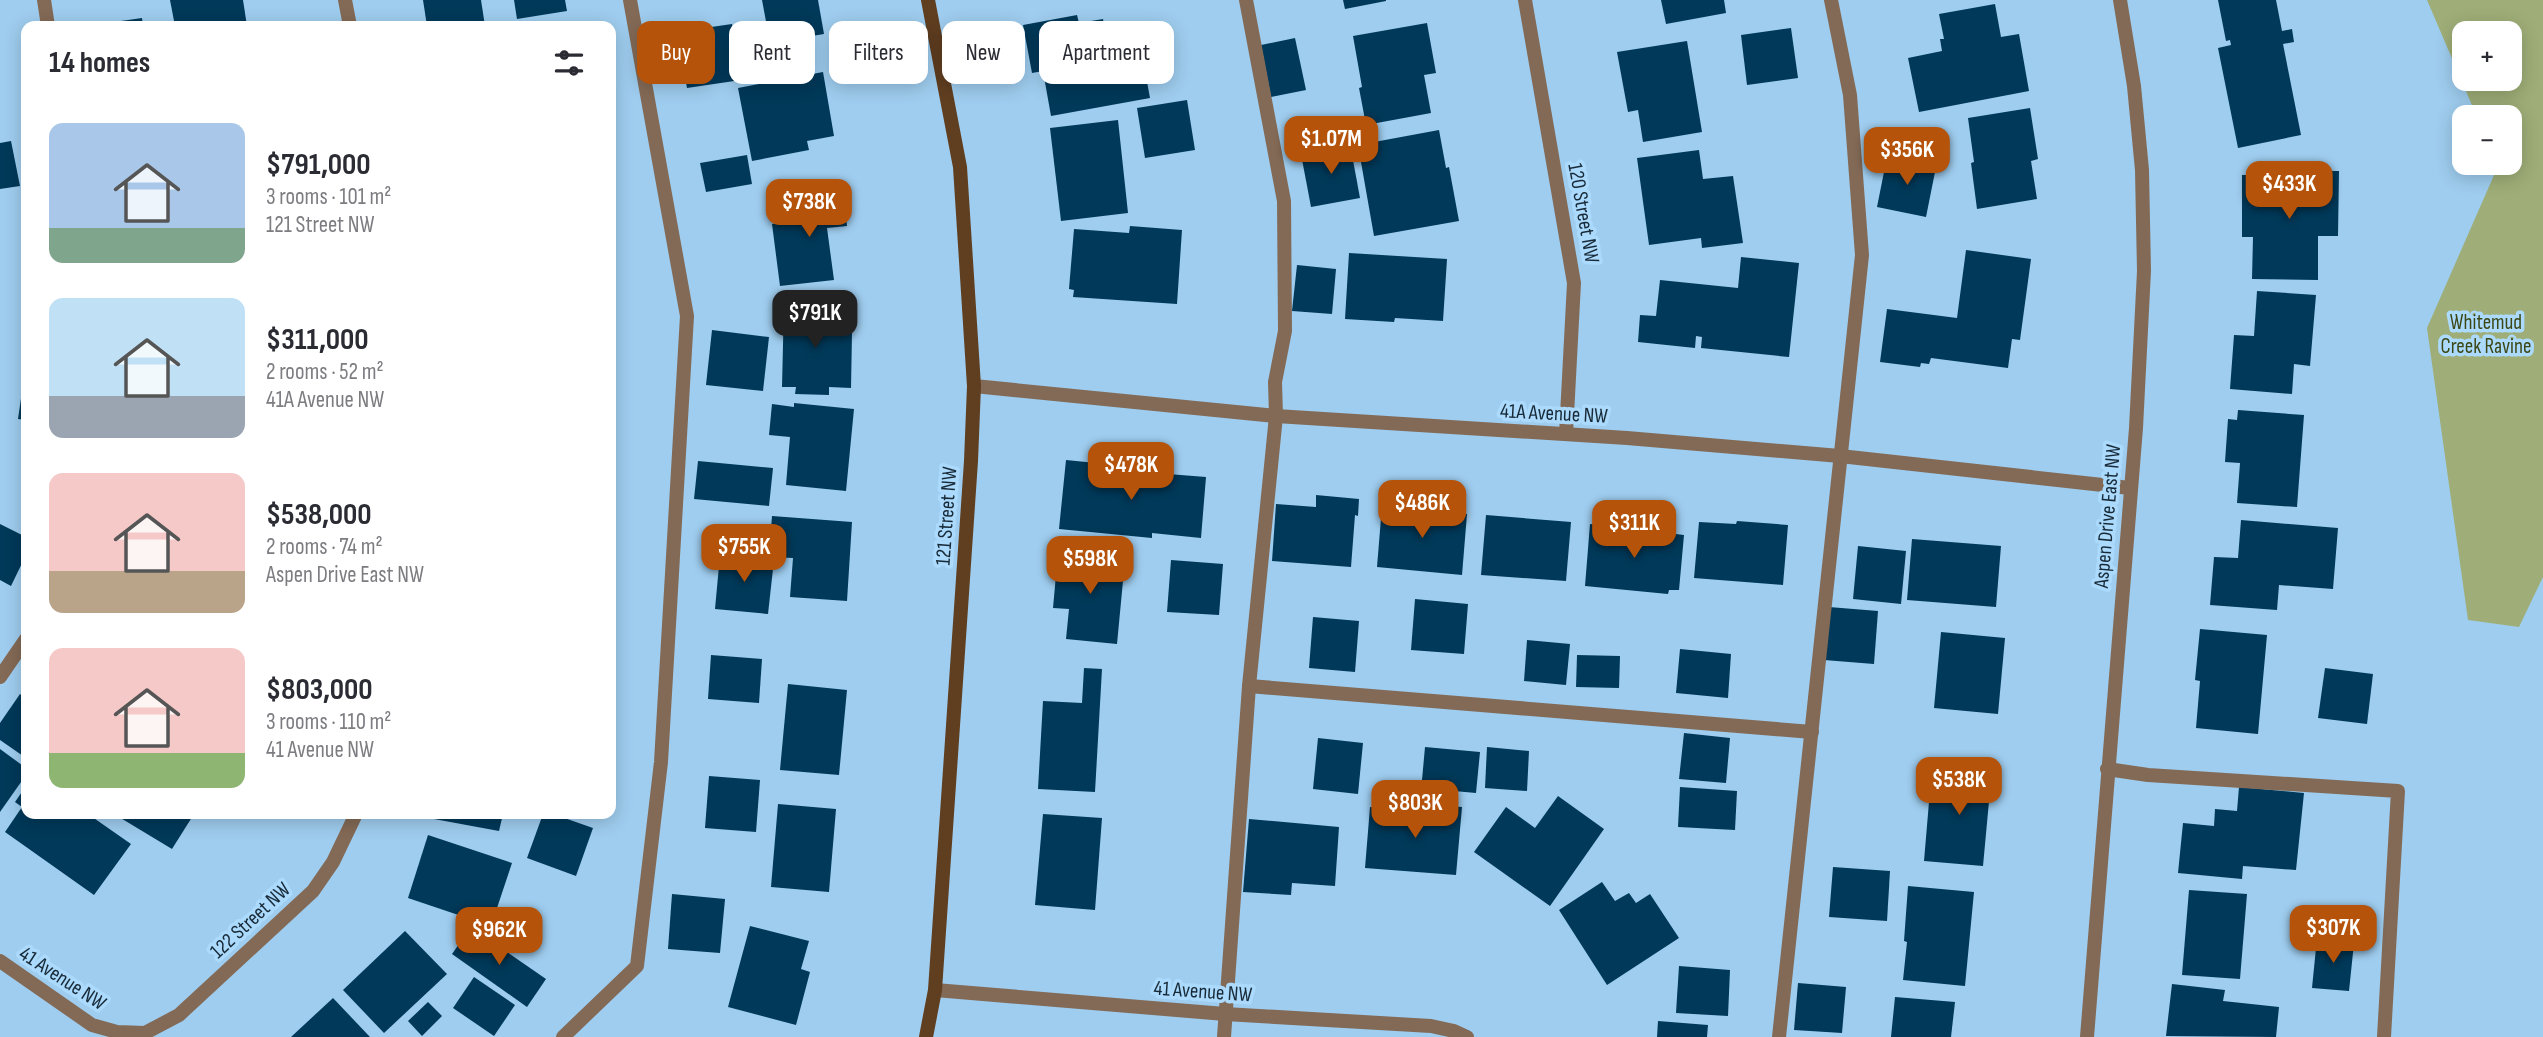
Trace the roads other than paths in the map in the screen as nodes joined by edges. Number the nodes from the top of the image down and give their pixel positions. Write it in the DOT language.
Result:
graph roads {
  1 [pos="44,0"];
  2 [pos="345,0"];
  3 [pos="630,0"];
  4 [pos="928,0"];
  5 [pos="1245,0"];
  6 [pos="1525,0"];
  7 [pos="1831,0"];
  8 [pos="2120,0"];
  9 [pos="47,21"];
  10 [pos="349,21"];
  11 [pos="974,386"];
  12 [pos="1276,416"];
  13 [pos="1566,434"];
  14 [pos="1840,456"];
  15 [pos="2130,488"];
  16 [pos="21,646"];
  17 [pos="0,677"];
  18 [pos="1249,686"];
  19 [pos="1812,732"];
  20 [pos="2107,769"];
  21 [pos="354,819"];
  22 [pos="0,961"];
  23 [pos="935,990"];
  24 [pos="1226,1014"];
  25 [pos="145,1033"];
  26 [pos="563,1037"];
  27 [pos="926,1037"];
  28 [pos="1224,1037"];
  29 [pos="1467,1037"];
  30 [pos="1779,1037"];
  31 [pos="2087,1037"];
  32 [pos="2384,1037"];
  1 -- 9 [label="street"];
  2 -- 10 [label="street"];
  3 -- 26 [label="street"];
  4 -- 11 [label="street, 121 Street NW"];
  5 -- 12 [label="street"];
  6 -- 13 [label="street, 120 Street NW"];
  7 -- 14 [label="street"];
  8 -- 15 [label="street, Aspen Drive East NW"];
  11 -- 12 [label="street, 41A Avenue NW"];
  11 -- 23 [label="street, 121 Street NW"];
  12 -- 13 [label="street, 41A Avenue NW"];
  12 -- 18 [label="street"];
  13 -- 14 [label="street, 41A Avenue NW"];
  14 -- 15 [label="street, 41A Avenue NW"];
  14 -- 19 [label="street"];
  15 -- 20 [label="street, Aspen Drive East NW"];
  16 -- 17 [label="street"];
  18 -- 19 [label="street"];
  18 -- 24 [label="street"];
  19 -- 30 [label="street"];
  20 -- 31 [label="street, Aspen Drive East NW"];
  20 -- 32 [label="street"];
  21 -- 25 [label="street, 122 Street NW"];
  22 -- 25 [label="street, 41 Avenue NW"];
  23 -- 24 [label="street, 41 Avenue NW"];
  23 -- 27 [label="street, 121 Street NW"];
  24 -- 28 [label="street"];
  24 -- 29 [label="street, 41 Avenue NW"];
}
